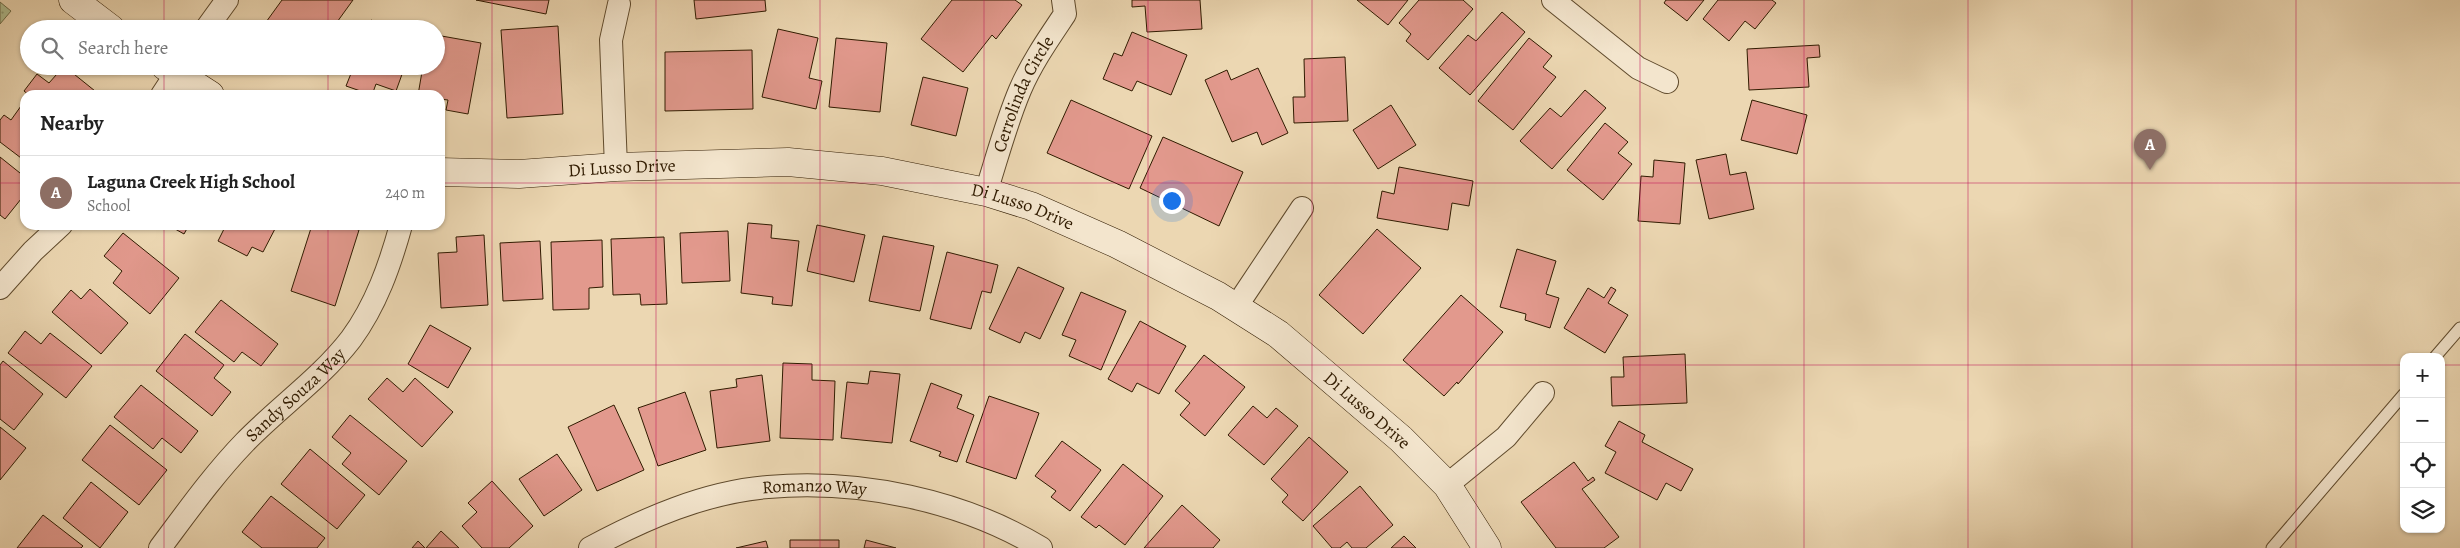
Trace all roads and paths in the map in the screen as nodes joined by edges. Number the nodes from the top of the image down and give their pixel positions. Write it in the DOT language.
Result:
graph roads {
  1 [pos="74,0"];
  2 [pos="227,0"];
  3 [pos="1063,0"];
  4 [pos="619,4"];
  5 [pos="1565,4"];
  6 [pos="100,20"];
  7 [pos="213,20"];
  8 [pos="171,75"];
  9 [pos="1667,82"];
  10 [pos="200,90"];
  11 [pos="616,167"];
  12 [pos="445,172"];
  13 [pos="986,192"];
  14 [pos="1302,208"];
  15 [pos="56,230"];
  16 [pos="399,230"];
  17 [pos="0,288"];
  18 [pos="1236,307"];
  19 [pos="2460,328"];
  20 [pos="2439,353"];
  21 [pos="1542,393"];
  22 [pos="2401,398"];
  23 [pos="1447,485"];
  24 [pos="160,548"];
  25 [pos="590,548"];
  26 [pos="1041,548"];
  27 [pos="1487,548"];
  28 [pos="2272,548"];
  1 -- 6 [label="street"];
  2 -- 7 [label="street"];
  3 -- 13 [label="street, Cerrolinda Circle"];
  4 -- 11 [label="street"];
  5 -- 9 [label="street"];
  8 -- 10 [label="street"];
  11 -- 12 [label="street, Di Lusso Drive"];
  11 -- 13 [label="street, Di Lusso Drive"];
  13 -- 18 [label="street, Di Lusso Drive"];
  14 -- 18 [label="street"];
  15 -- 17 [label="street"];
  16 -- 24 [label="street, Sandy Souza Way"];
  18 -- 23 [label="street, Di Lusso Drive"];
  19 -- 20 [label="lane"];
  21 -- 23 [label="street"];
  22 -- 28 [label="lane"];
  23 -- 27 [label="street, Di Lusso Drive"];
  25 -- 26 [label="street, Romanzo Way"];
}
